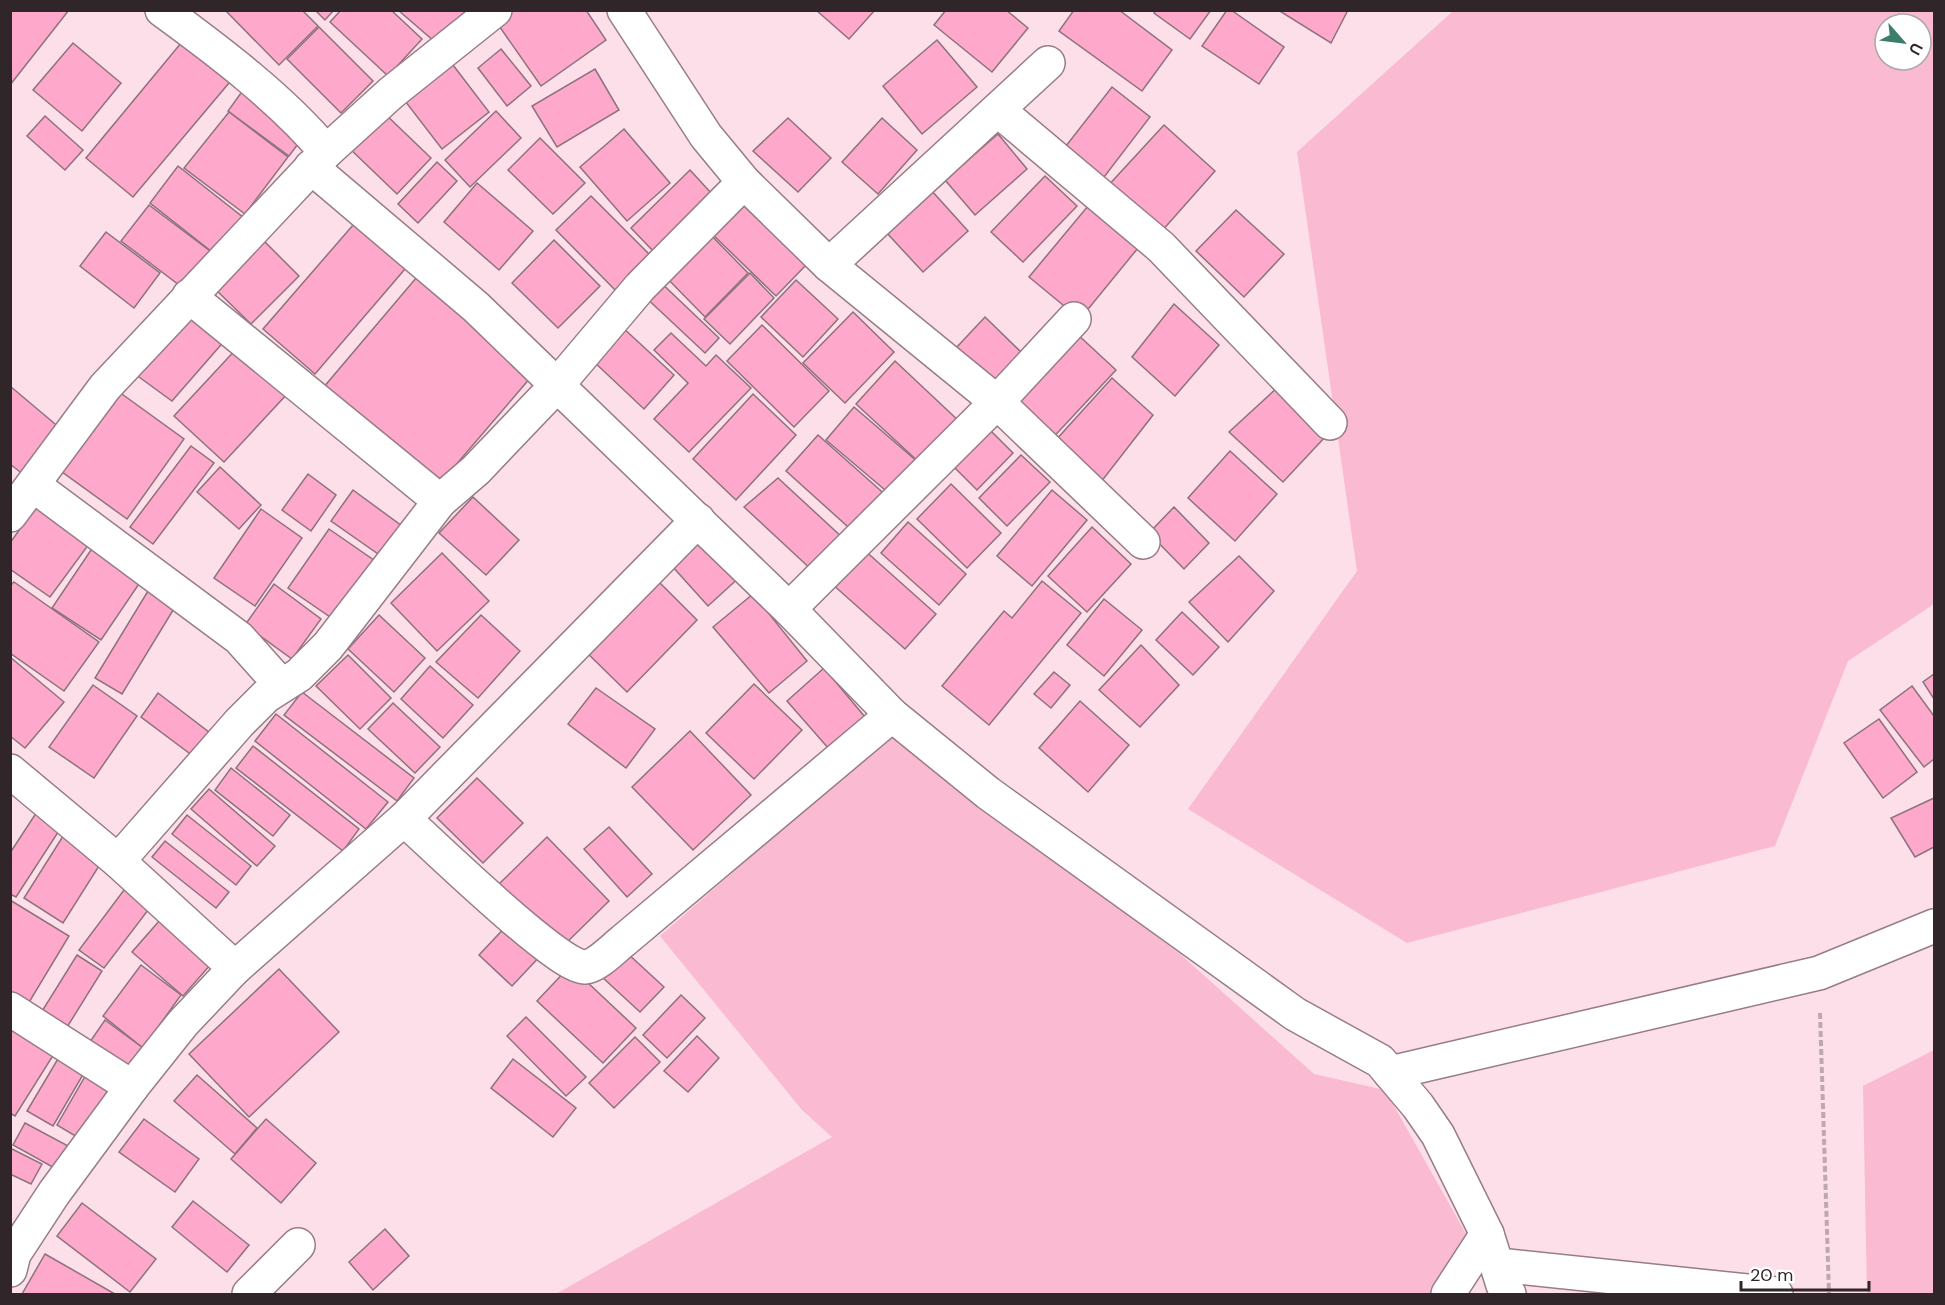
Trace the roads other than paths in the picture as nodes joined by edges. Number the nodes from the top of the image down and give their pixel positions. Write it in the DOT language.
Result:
graph roads {
  1 [pos="162,10"];
  2 [pos="495,10"];
  3 [pos="624,10"];
  4 [pos="200,21"];
  5 [pos="1048,63"];
  6 [pos="998,110"];
  7 [pos="318,160"];
  8 [pos="744,182"];
  9 [pos="829,265"];
  10 [pos="189,296"];
  11 [pos="1074,320"];
  12 [pos="558,384"];
  13 [pos="997,402"];
  14 [pos="1330,423"];
  15 [pos="33,485"];
  16 [pos="440,501"];
  17 [pos="10,515"];
  18 [pos="698,520"];
  19 [pos="1143,542"];
  20 [pos="789,609"];
  21 [pos="281,685"];
  22 [pos="892,715"];
  23 [pos="10,771"];
  24 [pos="404,819"];
  25 [pos="118,861"];
  26 [pos="1935,926"];
  27 [pos="235,968"];
  28 [pos="10,1009"];
  29 [pos="1390,1073"];
  30 [pos="132,1087"];
  31 [pos="1487,1234"];
  32 [pos="298,1245"];
  33 [pos="10,1270"];
  34 [pos="1504,1280"];
  35 [pos="249,1294"];
  36 [pos="1448,1294"];
  37 [pos="1776,1294"];
  1 -- 4 [label="street"];
  2 -- 7 [label="street"];
  3 -- 8 [label="street"];
  4 -- 7 [label="street"];
  5 -- 6 [label="street"];
  6 -- 9 [label="street"];
  6 -- 14 [label="street"];
  7 -- 10 [label="street"];
  7 -- 12 [label="street"];
  8 -- 9 [label="street"];
  8 -- 12 [label="street"];
  9 -- 13 [label="street"];
  10 -- 15 [label="street"];
  10 -- 16 [label="street"];
  11 -- 13 [label="street"];
  12 -- 16 [label="street"];
  12 -- 18 [label="street"];
  13 -- 19 [label="street"];
  13 -- 20 [label="street"];
  15 -- 17 [label="street"];
  15 -- 21 [label="street"];
  16 -- 21 [label="street"];
  18 -- 20 [label="street"];
  18 -- 24 [label="street"];
  20 -- 22 [label="street"];
  21 -- 25 [label="street"];
  22 -- 24 [label="street"];
  22 -- 29 [label="street"];
  23 -- 25 [label="street"];
  24 -- 27 [label="street"];
  25 -- 27 [label="street"];
  26 -- 29 [label="street"];
  27 -- 30 [label="street"];
  28 -- 30 [label="street"];
  29 -- 31 [label="street"];
  30 -- 33 [label="street"];
  31 -- 34 [label="street"];
  31 -- 36 [label="street"];
  32 -- 35 [label="street"];
  34 -- 37 [label="street"];
}
